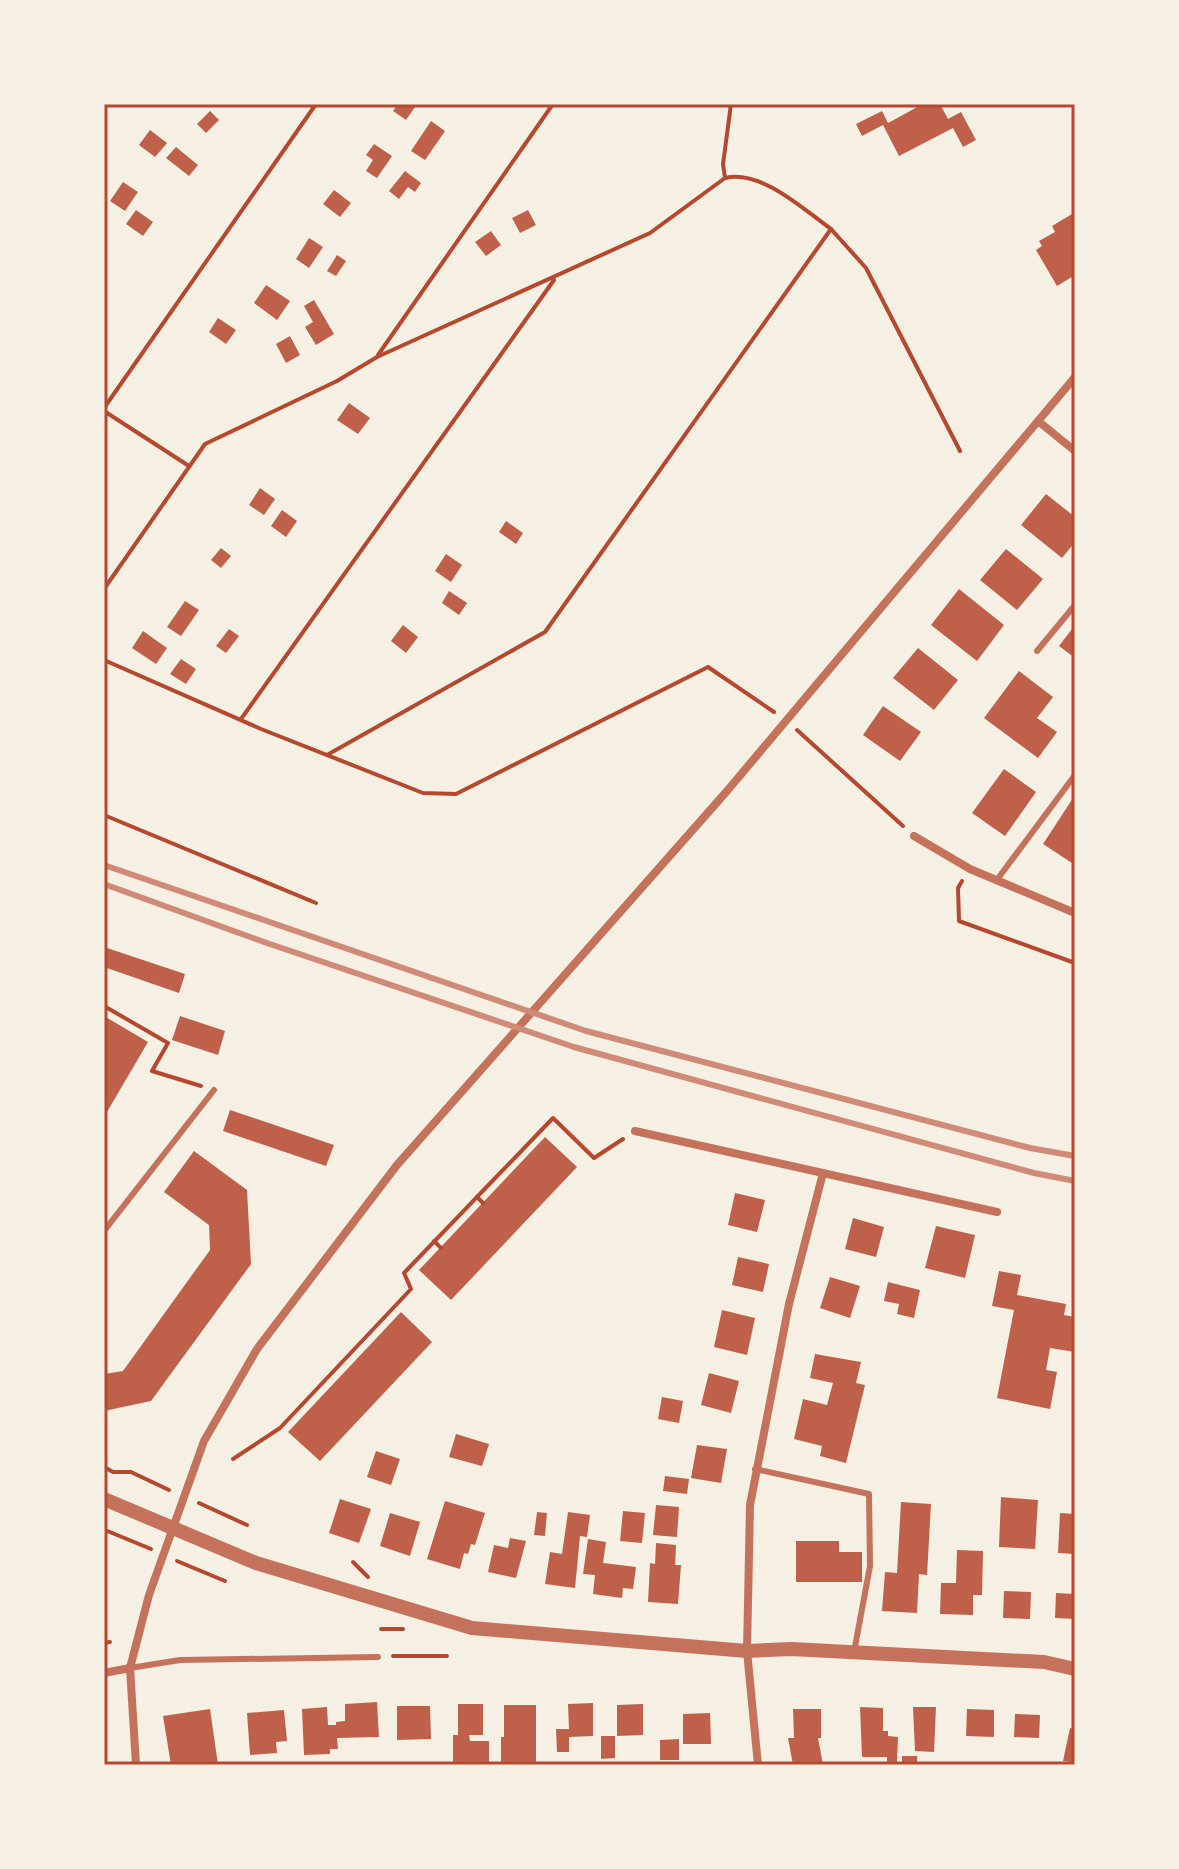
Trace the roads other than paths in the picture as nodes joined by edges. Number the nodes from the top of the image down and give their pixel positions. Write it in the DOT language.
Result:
graph roads {
  1 [pos="1075,377"];
  2 [pos="1038,421"];
  3 [pos="1075,451"];
  4 [pos="1075,605"];
  5 [pos="1037,651"];
  6 [pos="1075,775"];
  7 [pos="914,836"];
  8 [pos="996,881"];
  9 [pos="1075,913"];
  10 [pos="214,1090"];
  11 [pos="635,1131"];
  12 [pos="823,1173"];
  13 [pos="997,1212"];
  14 [pos="104,1231"];
  15 [pos="755,1469"];
  16 [pos="104,1499"];
  17 [pos="172,1528"];
  18 [pos="747,1651"];
  19 [pos="854,1652"];
  20 [pos="378,1657"];
  21 [pos="130,1668"];
  22 [pos="1075,1669"];
  23 [pos="104,1673"];
  24 [pos="136,1765"];
  25 [pos="758,1765"];
  1 -- 2 [label="street"];
  2 -- 3 [label="street"];
  2 -- 17 [label="street"];
  4 -- 5 [label="lane"];
  6 -- 8 [label="lane"];
  7 -- 8 [label="street"];
  8 -- 9 [label="street"];
  10 -- 14 [label="lane"];
  11 -- 12 [label="street"];
  12 -- 13 [label="street"];
  12 -- 15 [label="street"];
  15 -- 18 [label="street"];
  15 -- 19 [label="lane"];
  16 -- 17 [label="street"];
  17 -- 18 [label="street"];
  17 -- 21 [label="street"];
  18 -- 19 [label="street"];
  18 -- 25 [label="street"];
  19 -- 22 [label="street"];
  20 -- 21 [label="lane"];
  21 -- 23 [label="street"];
  21 -- 24 [label="street"];
}
